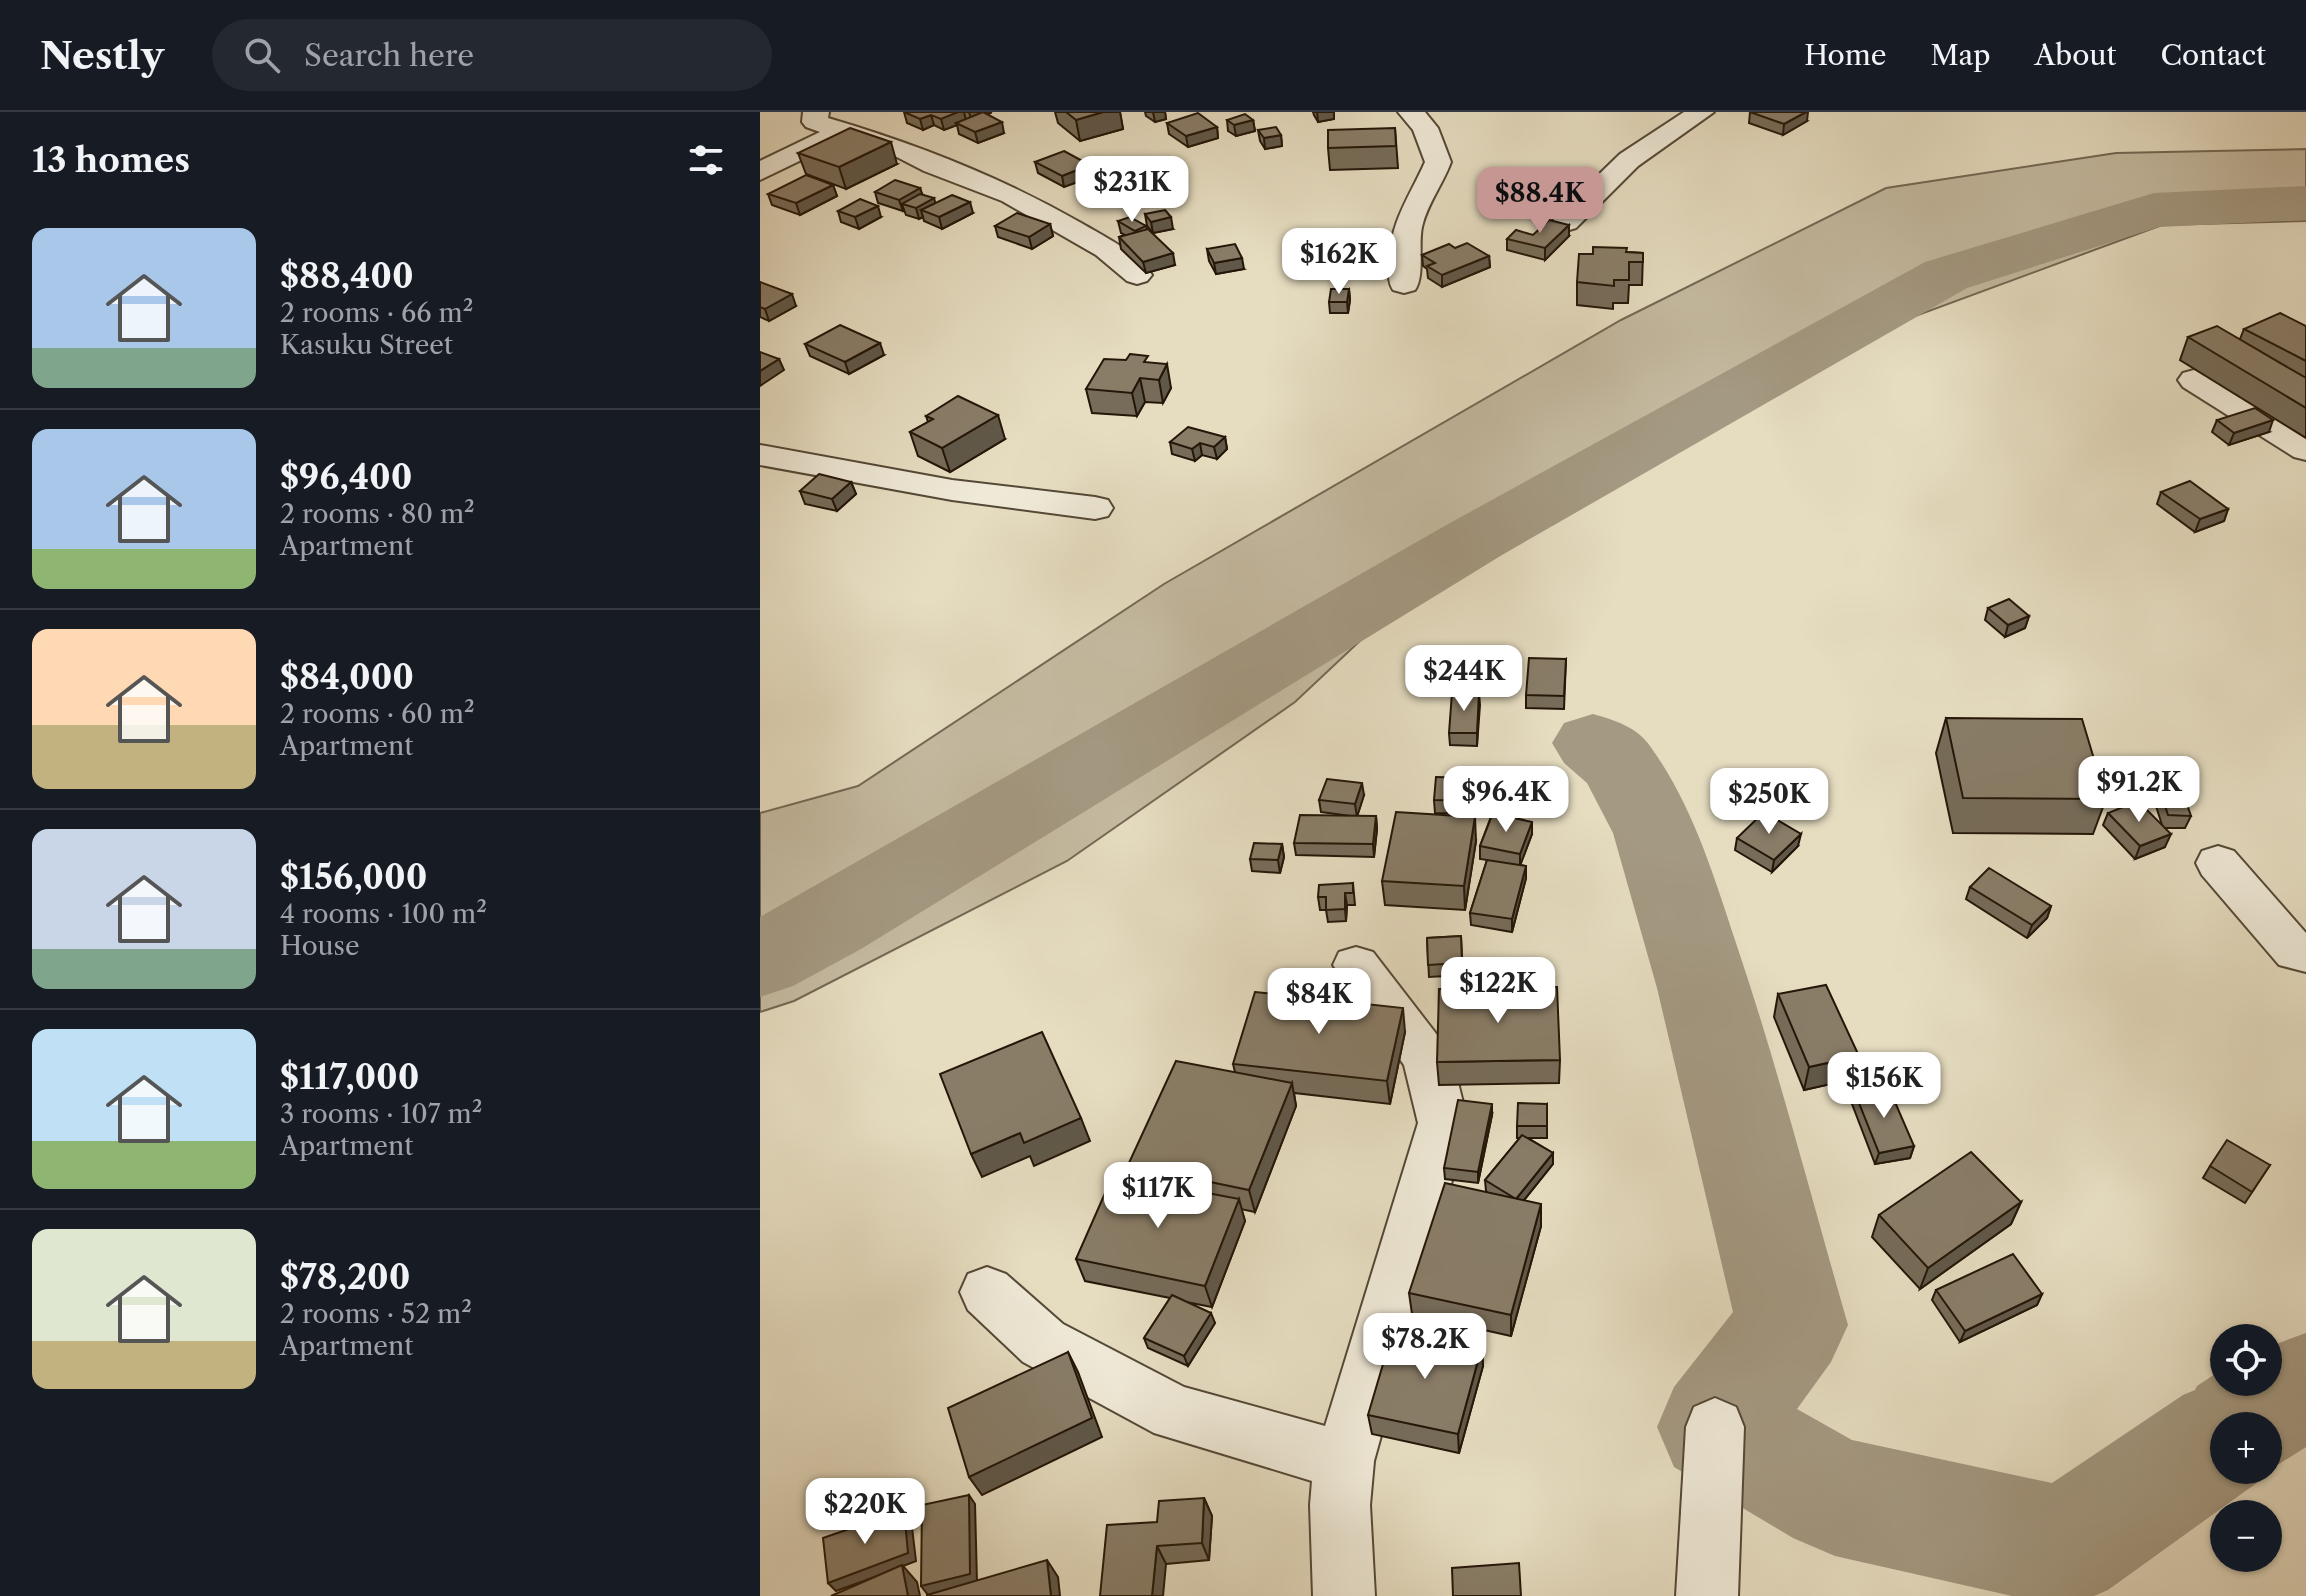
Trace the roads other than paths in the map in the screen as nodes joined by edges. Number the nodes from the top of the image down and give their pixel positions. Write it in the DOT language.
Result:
graph roads {
  1 [pos="816,112"];
  2 [pos="1411,112"];
  3 [pos="1701,112"];
  4 [pos="840,132"];
  5 [pos="760,172"];
  6 [pos="1566,222"];
  7 [pos="1137,275"];
  8 [pos="1404,284"];
  9 [pos="2194,380"];
  10 [pos="2306,450"];
  11 [pos="760,455"];
  12 [pos="1095,508"];
  13 [pos="2218,863"];
  14 [pos="2306,954"];
  15 [pos="1356,965"];
  16 [pos="987,1292"];
  17 [pos="1715,1427"];
  18 [pos="1344,1461"];
  19 [pos="1344,1596"];
  20 [pos="1707,1596"];
  1 -- 4 [label="street"];
  2 -- 8 [label="street"];
  3 -- 6 [label="street"];
  4 -- 5 [label="street"];
  4 -- 7 [label="street"];
  9 -- 10 [label="street"];
  11 -- 12 [label="street"];
  13 -- 14 [label="street"];
  15 -- 18 [label="street"];
  16 -- 18 [label="street"];
  17 -- 20 [label="street"];
  18 -- 19 [label="street"];
}
